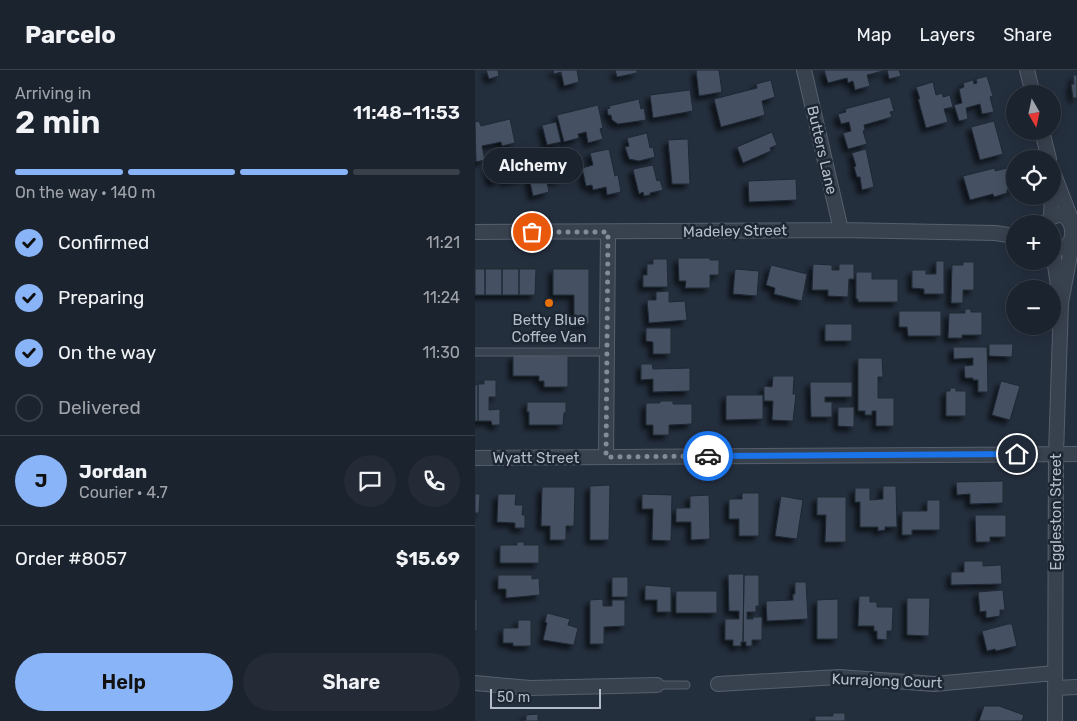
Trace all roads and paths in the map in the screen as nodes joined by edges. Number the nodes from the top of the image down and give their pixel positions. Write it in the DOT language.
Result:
graph roads {
  1 [pos="804,70"];
  2 [pos="1027,70"];
  3 [pos="1031,85"];
  4 [pos="1061,191"];
  5 [pos="1061,215"];
  6 [pos="1074,221"];
  7 [pos="841,230"];
  8 [pos="1006,231"];
  9 [pos="475,232"];
  10 [pos="608,232"];
  11 [pos="995,233"];
  12 [pos="1006,235"];
  13 [pos="1075,241"];
  14 [pos="1061,249"];
  15 [pos="1061,303"];
  16 [pos="1060,335"];
  17 [pos="475,352"];
  18 [pos="607,352"];
  19 [pos="1056,454"];
  20 [pos="1077,454"];
  21 [pos="606,457"];
  22 [pos="475,458"];
  23 [pos="1055,673"];
  24 [pos="475,683"];
  25 [pos="718,684"];
  26 [pos="657,685"];
  27 [pos="687,685"];
  28 [pos="1077,687"];
  29 [pos="1055,688"];
  30 [pos="1055,721"];
  1 -- 7 [label="street, Butters Lane"];
  2 -- 3 [label="street"];
  4 -- 6 [label="street"];
  5 -- 6 [label="street"];
  6 -- 13 [label="street, Eggleston Street"];
  7 -- 10 [label="street, Madeley Street"];
  7 -- 11 [label="street, Madeley Street"];
  8 -- 11 [label="street, Madeley Street"];
  9 -- 10 [label="street, Madeley Street"];
  10 -- 18 [label="street"];
  11 -- 12 [label="street, Madeley Street"];
  13 -- 14 [label="street"];
  13 -- 15 [label="street, Eggleston Street"];
  16 -- 19 [label="street, Eggleston Street"];
  17 -- 18 [label="lane"];
  18 -- 21 [label="street"];
  19 -- 20 [label="street, Wyatt Street"];
  19 -- 21 [label="street, Wyatt Street"];
  19 -- 23 [label="street, Eggleston Street"];
  21 -- 22 [label="street, Wyatt Street"];
  23 -- 25 [label="street, Kurrajong Court"];
  23 -- 29 [label="street, Eggleston Street"];
  24 -- 26 [label="street"];
  26 -- 27 [label="lane"];
  28 -- 29 [label="street"];
  29 -- 30 [label="street, Eggleston Street"];
}
